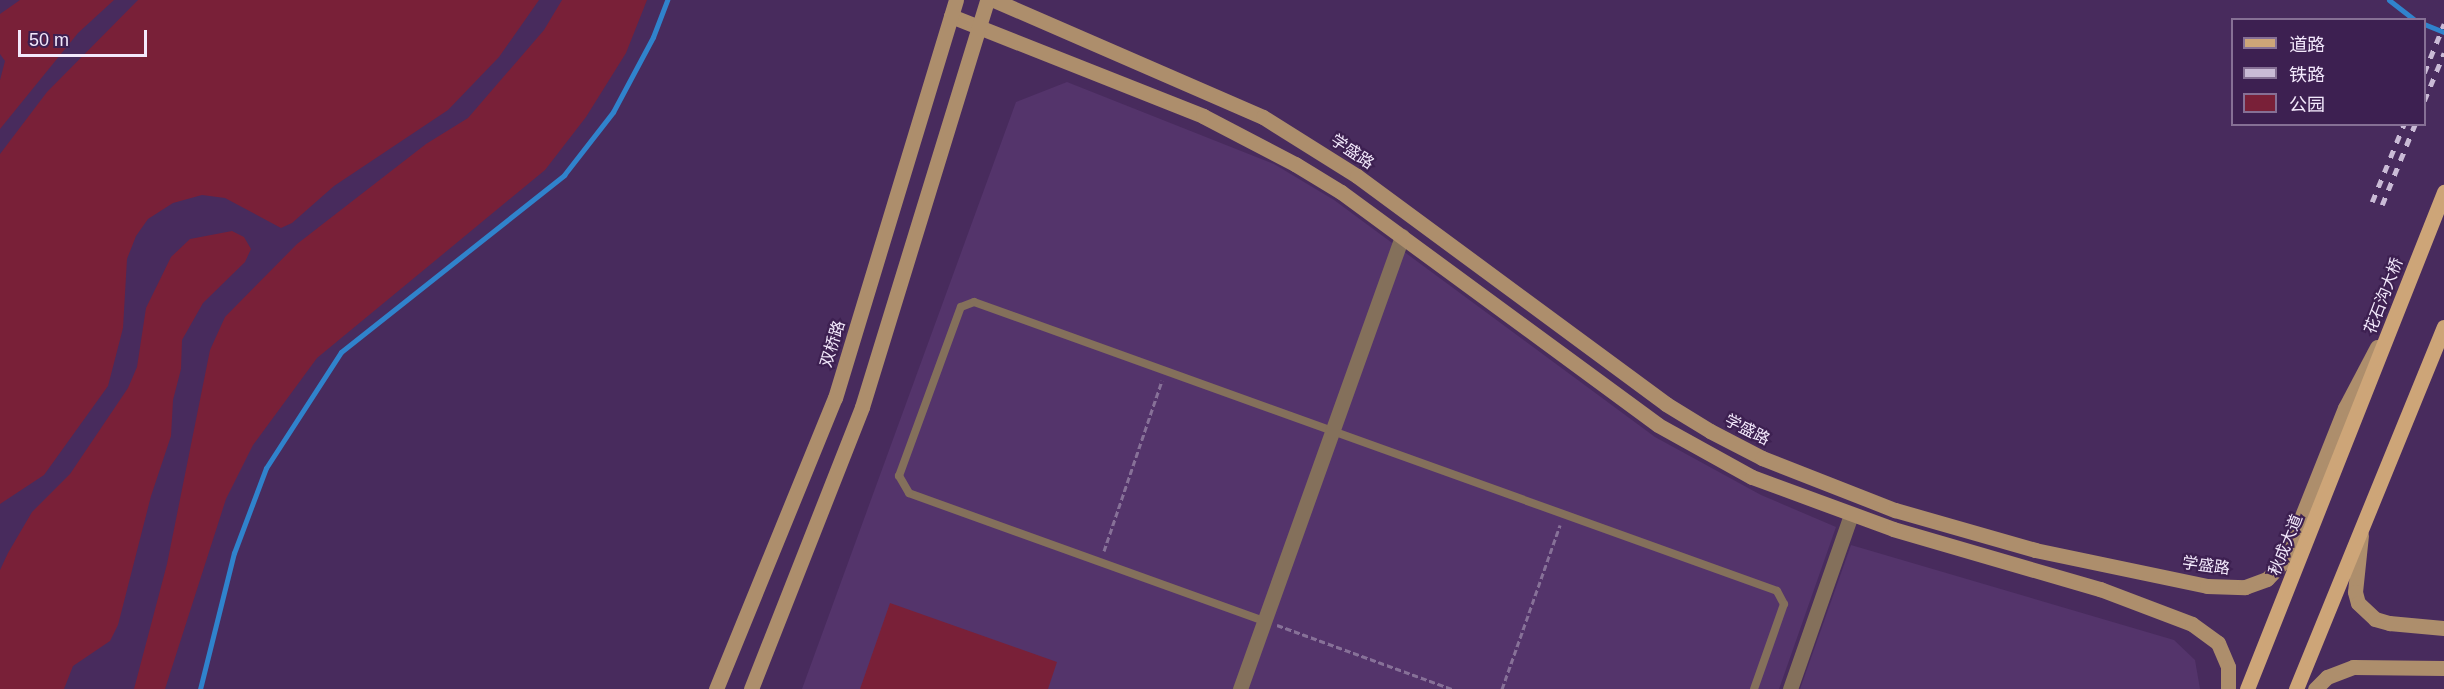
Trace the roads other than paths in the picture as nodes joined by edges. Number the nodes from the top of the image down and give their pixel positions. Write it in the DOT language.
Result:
graph roads {
  1 [pos="956,0"];
  2 [pos="987,0"];
  3 [pos="994,0"];
  4 [pos="951,16"];
  5 [pos="979,27"];
  6 [pos="2444,192"];
  7 [pos="1402,236"];
  8 [pos="2444,327"];
  9 [pos="2351,411"];
  10 [pos="1332,431"];
  11 [pos="1851,515"];
  12 [pos="2361,530"];
  13 [pos="1264,621"];
  14 [pos="2444,628"];
  15 [pos="2444,668"];
  16 [pos="716,689"];
  17 [pos="751,689"];
  18 [pos="1240,689"];
  19 [pos="1754,689"];
  20 [pos="1790,689"];
  21 [pos="2228,689"];
  22 [pos="2247,689"];
  23 [pos="2296,689"];
  24 [pos="2315,689"];
  1 -- 4 [label="main road, 双桥路"];
  2 -- 5 [label="main road"];
  3 -- 9 [label="main road, 学盛路"];
  4 -- 5 [label="main road"];
  4 -- 16 [label="main road, 双桥路"];
  5 -- 7 [label="main road"];
  5 -- 17 [label="main road"];
  6 -- 9 [label="main road, 花石沟大桥"];
  7 -- 10 [label="street"];
  7 -- 11 [label="main road"];
  8 -- 12 [label="main road"];
  9 -- 22 [label="main road, 秋成大道"];
  10 -- 13 [label="street"];
  10 -- 13 [label="lane"];
  10 -- 19 [label="lane"];
  11 -- 20 [label="street"];
  11 -- 21 [label="main road"];
  12 -- 14 [label="main road"];
  12 -- 23 [label="main road"];
  13 -- 18 [label="street"];
  15 -- 24 [label="main road"];
}
